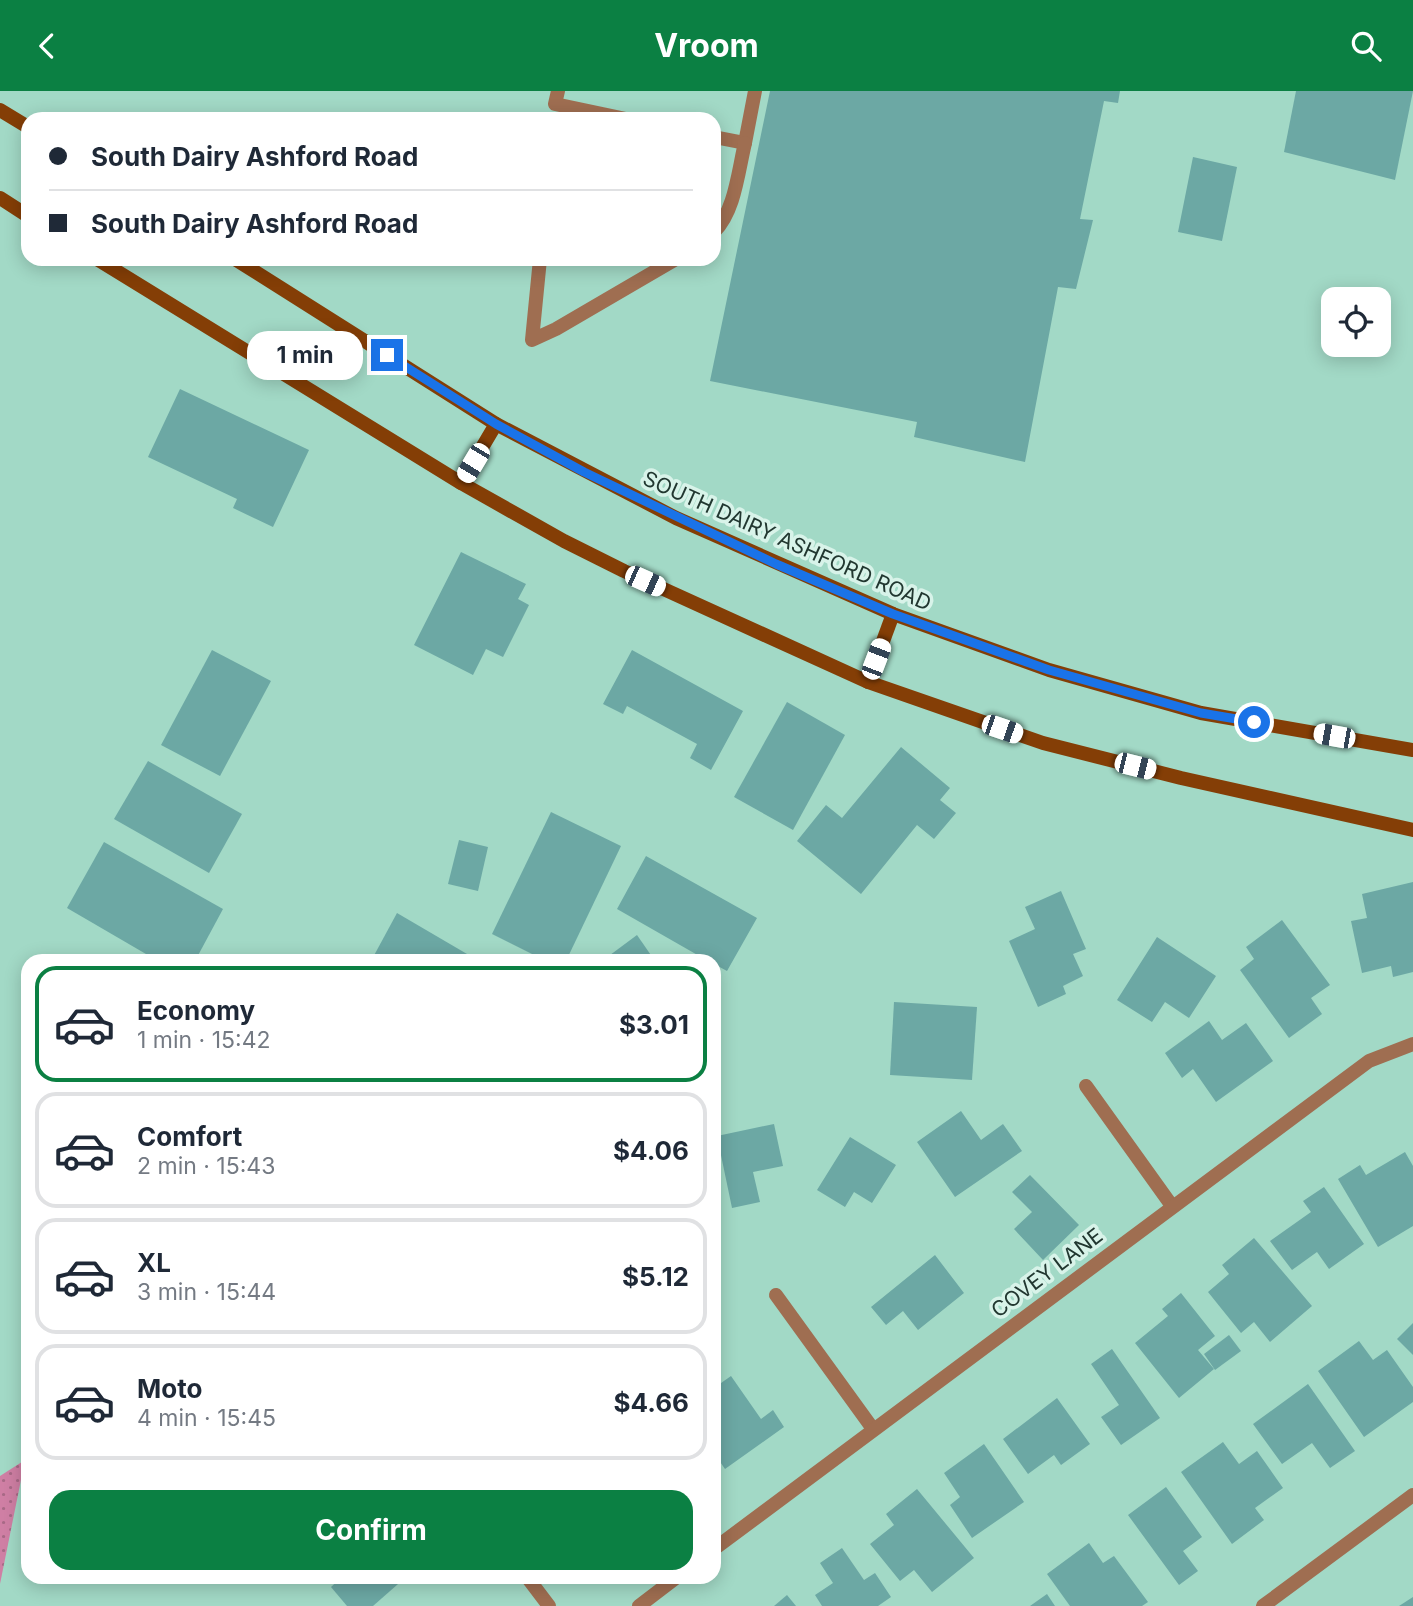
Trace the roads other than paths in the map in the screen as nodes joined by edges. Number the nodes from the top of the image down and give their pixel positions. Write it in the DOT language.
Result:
graph roads {
  1 [pos="755,91"];
  2 [pos="555,105"];
  3 [pos="0,110"];
  4 [pos="590,112"];
  5 [pos="21,123"];
  6 [pos="721,138"];
  7 [pos="744,143"];
  8 [pos="0,198"];
  9 [pos="21,212"];
  10 [pos="721,225"];
  11 [pos="108,266"];
  12 [pos="246,266"];
  13 [pos="539,266"];
  14 [pos="664,266"];
  15 [pos="496,424"];
  16 [pos="461,483"];
  17 [pos="893,614"];
  18 [pos="868,682"];
  19 [pos="1413,750"];
  20 [pos="1413,830"];
  21 [pos="1413,1044"];
  22 [pos="1086,1086"];
  23 [pos="1172,1206"];
  24 [pos="776,1294"];
  25 [pos="873,1429"];
  26 [pos="1413,1495"];
  27 [pos="721,1544"];
  28 [pos="532,1584"];
  29 [pos="668,1584"];
  30 [pos="549,1606"];
  31 [pos="639,1606"];
  32 [pos="1264,1606"];
  1 -- 7 [label="street"];
  2 -- 4 [label="street"];
  3 -- 5 [label="main road"];
  6 -- 7 [label="street"];
  7 -- 10 [label="street"];
  8 -- 9 [label="main road"];
  11 -- 16 [label="main road"];
  12 -- 15 [label="main road, SOUTH DAIRY ASHFORD ROAD"];
  13 -- 14 [label="street"];
  15 -- 16 [label="main road"];
  15 -- 17 [label="main road, SOUTH DAIRY ASHFORD ROAD"];
  16 -- 18 [label="main road"];
  17 -- 18 [label="main road"];
  17 -- 19 [label="main road, SOUTH DAIRY ASHFORD ROAD"];
  18 -- 20 [label="main road"];
  21 -- 23 [label="street, COVEY LANE"];
  22 -- 23 [label="street"];
  23 -- 25 [label="street, COVEY LANE"];
  24 -- 25 [label="street"];
  25 -- 27 [label="street, COVEY LANE"];
  26 -- 32 [label="street"];
  28 -- 30 [label="street"];
  29 -- 31 [label="street"];
}
